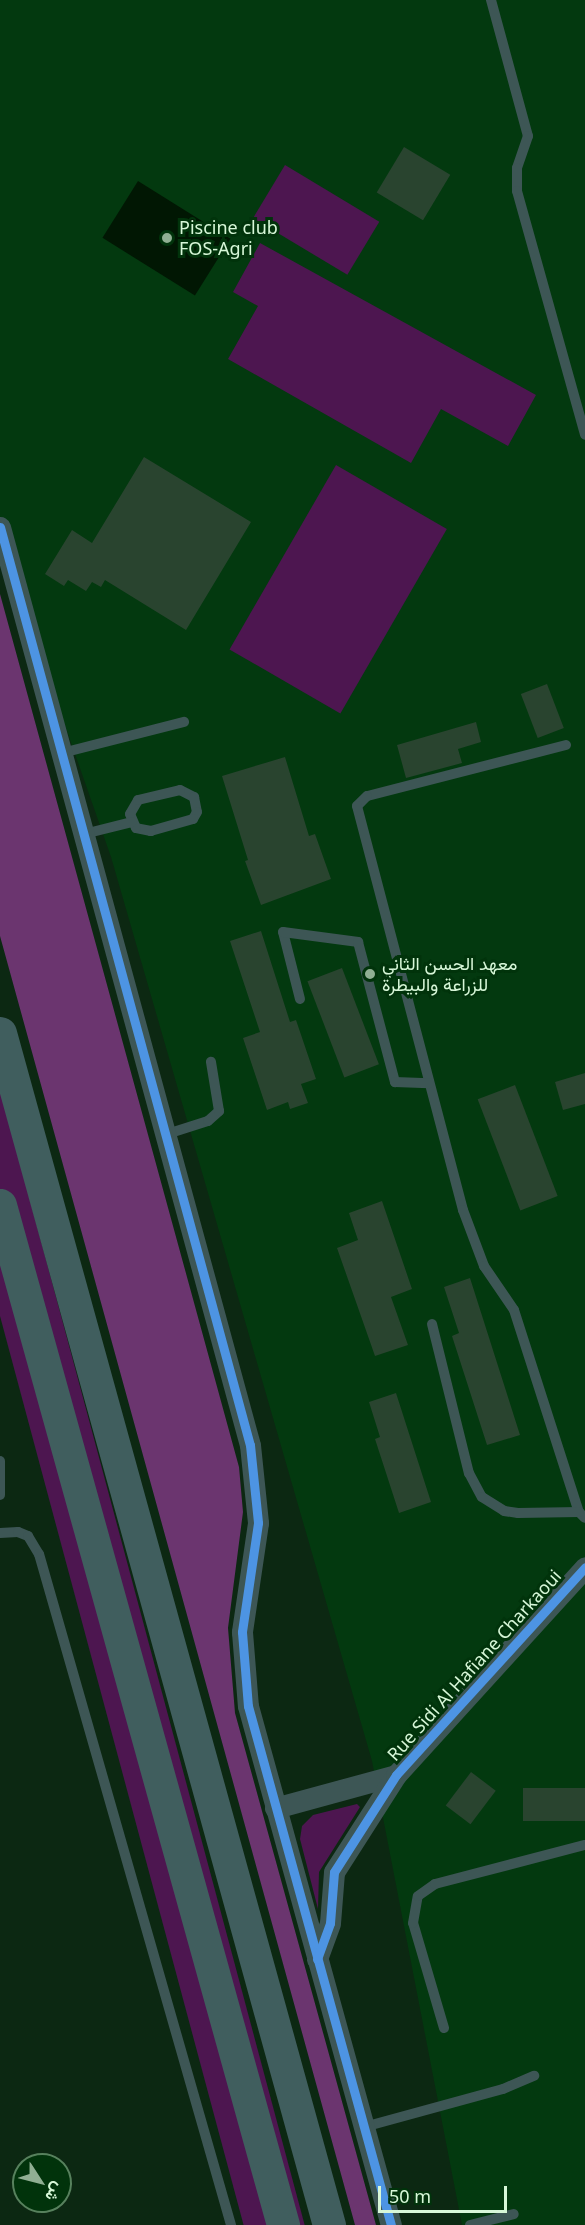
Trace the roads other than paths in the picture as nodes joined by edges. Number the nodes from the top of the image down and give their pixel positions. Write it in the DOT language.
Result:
graph roads {
  1 [pos="491,0"];
  2 [pos="585,435"];
  3 [pos="0,527"];
  4 [pos="184,722"];
  5 [pos="566,745"];
  6 [pos="62,753"];
  7 [pos="132,822"];
  8 [pos="84,834"];
  9 [pos="300,999"];
  10 [pos="0,1033"];
  11 [pos="211,1062"];
  12 [pos="429,1083"];
  13 [pos="164,1135"];
  14 [pos="0,1205"];
  15 [pos="432,1324"];
  16 [pos="0,1461"];
  17 [pos="0,1495"];
  18 [pos="582,1515"];
  19 [pos="0,1533"];
  20 [pos="582,1576"];
  21 [pos="396,1774"];
  22 [pos="275,1808"];
  23 [pos="585,1845"];
  24 [pos="317,1959"];
  25 [pos="444,2028"];
  26 [pos="534,2076"];
  27 [pos="364,2127"];
  28 [pos="514,2214"];
  29 [pos="231,2225"];
  30 [pos="283,2225"];
  31 [pos="329,2225"];
  32 [pos="391,2225"];
  33 [pos="470,2225"];
  1 -- 2 [label="lane"];
  3 -- 6 [label="street"];
  4 -- 6 [label="lane"];
  5 -- 12 [label="lane"];
  6 -- 8 [label="street"];
  7 -- 7 [label="lane"];
  7 -- 8 [label="lane"];
  8 -- 13 [label="street"];
  9 -- 12 [label="lane"];
  10 -- 31 [label="main road"];
  11 -- 13 [label="lane"];
  12 -- 18 [label="lane"];
  13 -- 22 [label="street"];
  14 -- 30 [label="main road"];
  15 -- 18 [label="lane"];
  16 -- 17 [label="lane"];
  19 -- 29 [label="lane"];
  20 -- 21 [label="street, Rue Sidi Al Hafiane Charkaoui"];
  21 -- 22 [label="street"];
  21 -- 24 [label="street, Rue Sidi Al Hafiane Charkaoui"];
  22 -- 24 [label="street"];
  23 -- 25 [label="lane"];
  24 -- 27 [label="street"];
  26 -- 27 [label="lane"];
  27 -- 32 [label="street"];
  28 -- 33 [label="lane"];
}
